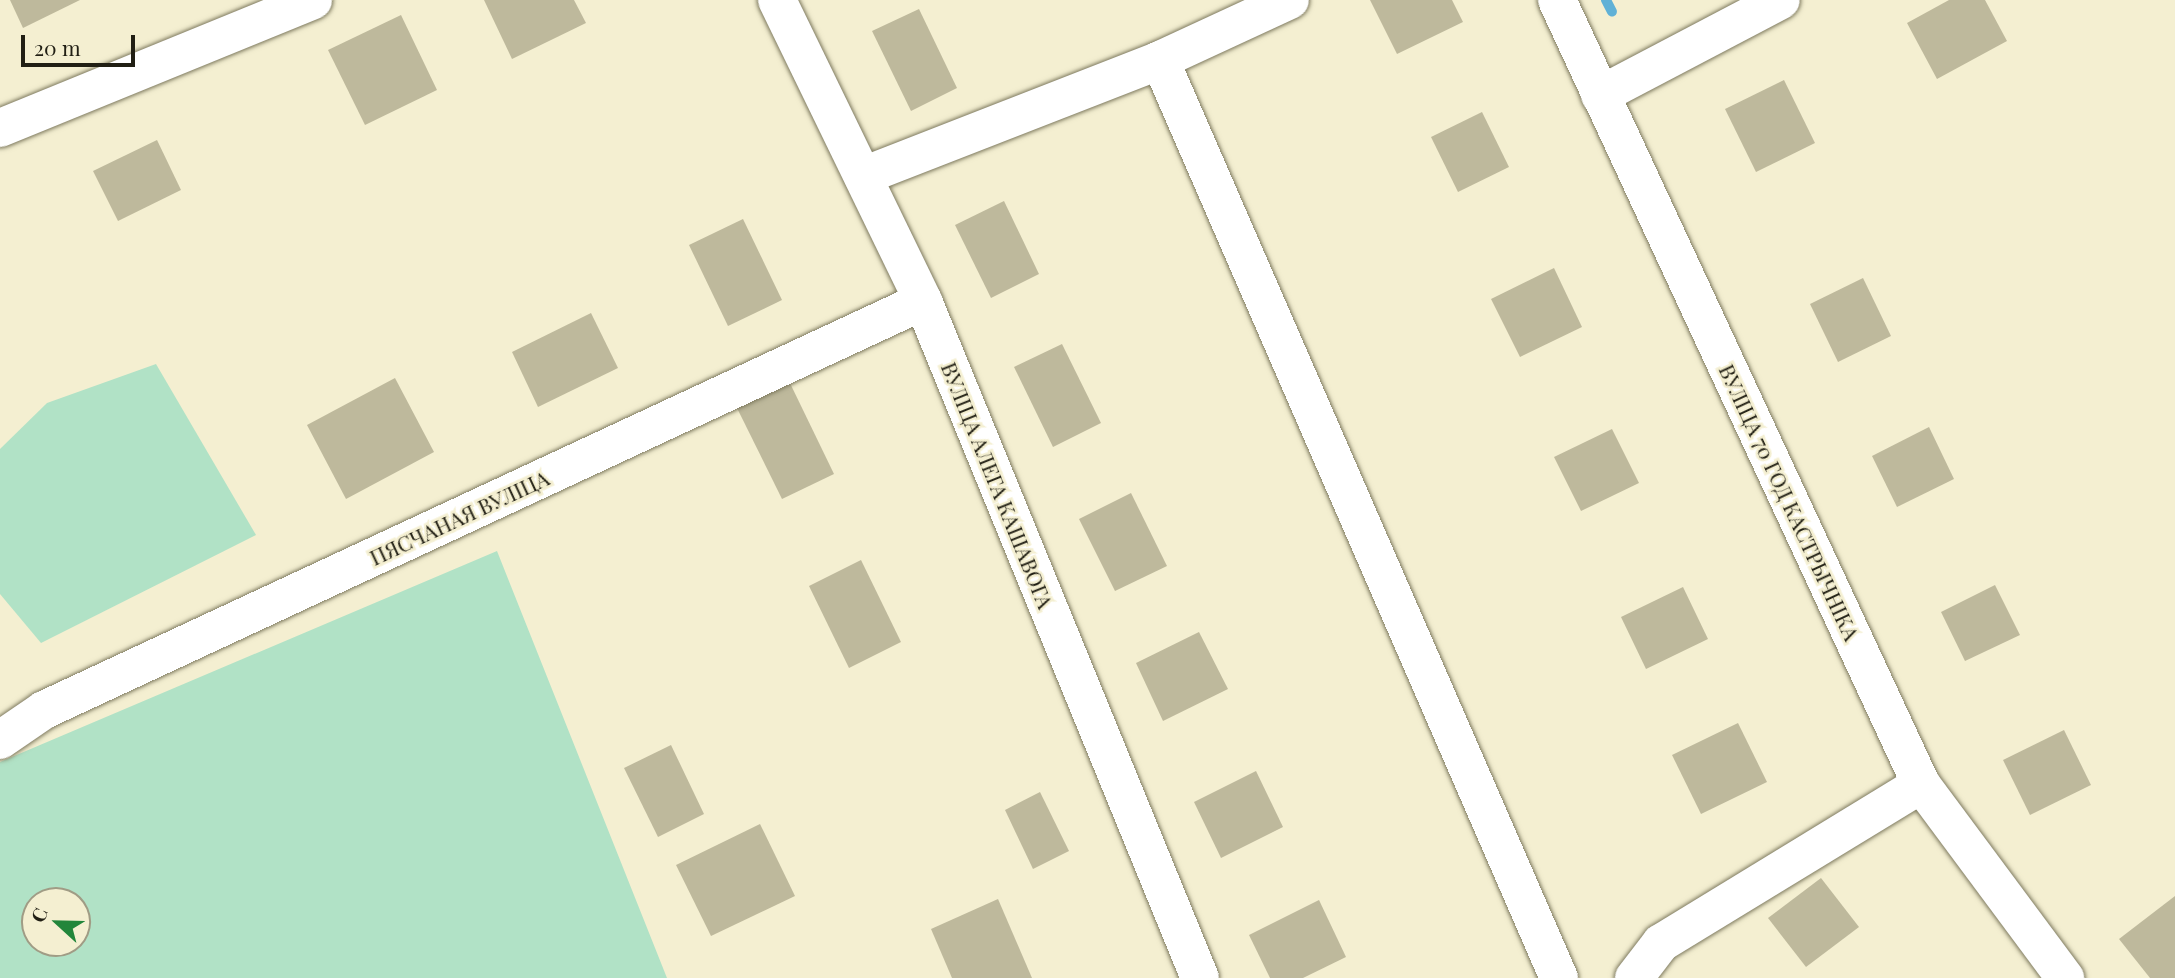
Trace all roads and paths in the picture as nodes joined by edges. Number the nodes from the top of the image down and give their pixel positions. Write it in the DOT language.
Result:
graph roads {
  1 [pos="313,0"];
  2 [pos="777,0"];
  3 [pos="1290,0"];
  4 [pos="1558,0"];
  5 [pos="1781,0"];
  6 [pos="1160,60"];
  7 [pos="1600,95"];
  8 [pos="0,128"];
  9 [pos="863,176"];
  10 [pos="923,301"];
  11 [pos="0,740"];
  12 [pos="1922,783"];
  13 [pos="1200,978"];
  14 [pos="1559,978"];
  15 [pos="1634,978"];
  16 [pos="2065,978"];
  1 -- 8 [label="street"];
  2 -- 9 [label="street, ВУЛІЦА АЛЕГА КАШАВОГА"];
  3 -- 6 [label="street"];
  4 -- 7 [label="street, ВУЛІЦА 70 ГОД КАСТРЫЧНІКА"];
  5 -- 7 [label="street"];
  6 -- 9 [label="street"];
  6 -- 14 [label="street"];
  7 -- 12 [label="street, ВУЛІЦА 70 ГОД КАСТРЫЧНІКА"];
  9 -- 10 [label="street, ВУЛІЦА АЛЕГА КАШАВОГА"];
  10 -- 11 [label="street, ПЯСЧАНАЯ ВУЛІЦА"];
  10 -- 13 [label="street, ВУЛІЦА АЛЕГА КАШАВОГА"];
  12 -- 15 [label="street"];
  12 -- 16 [label="street, ВУЛІЦА 70 ГОД КАСТРЫЧНІКА"];
}
